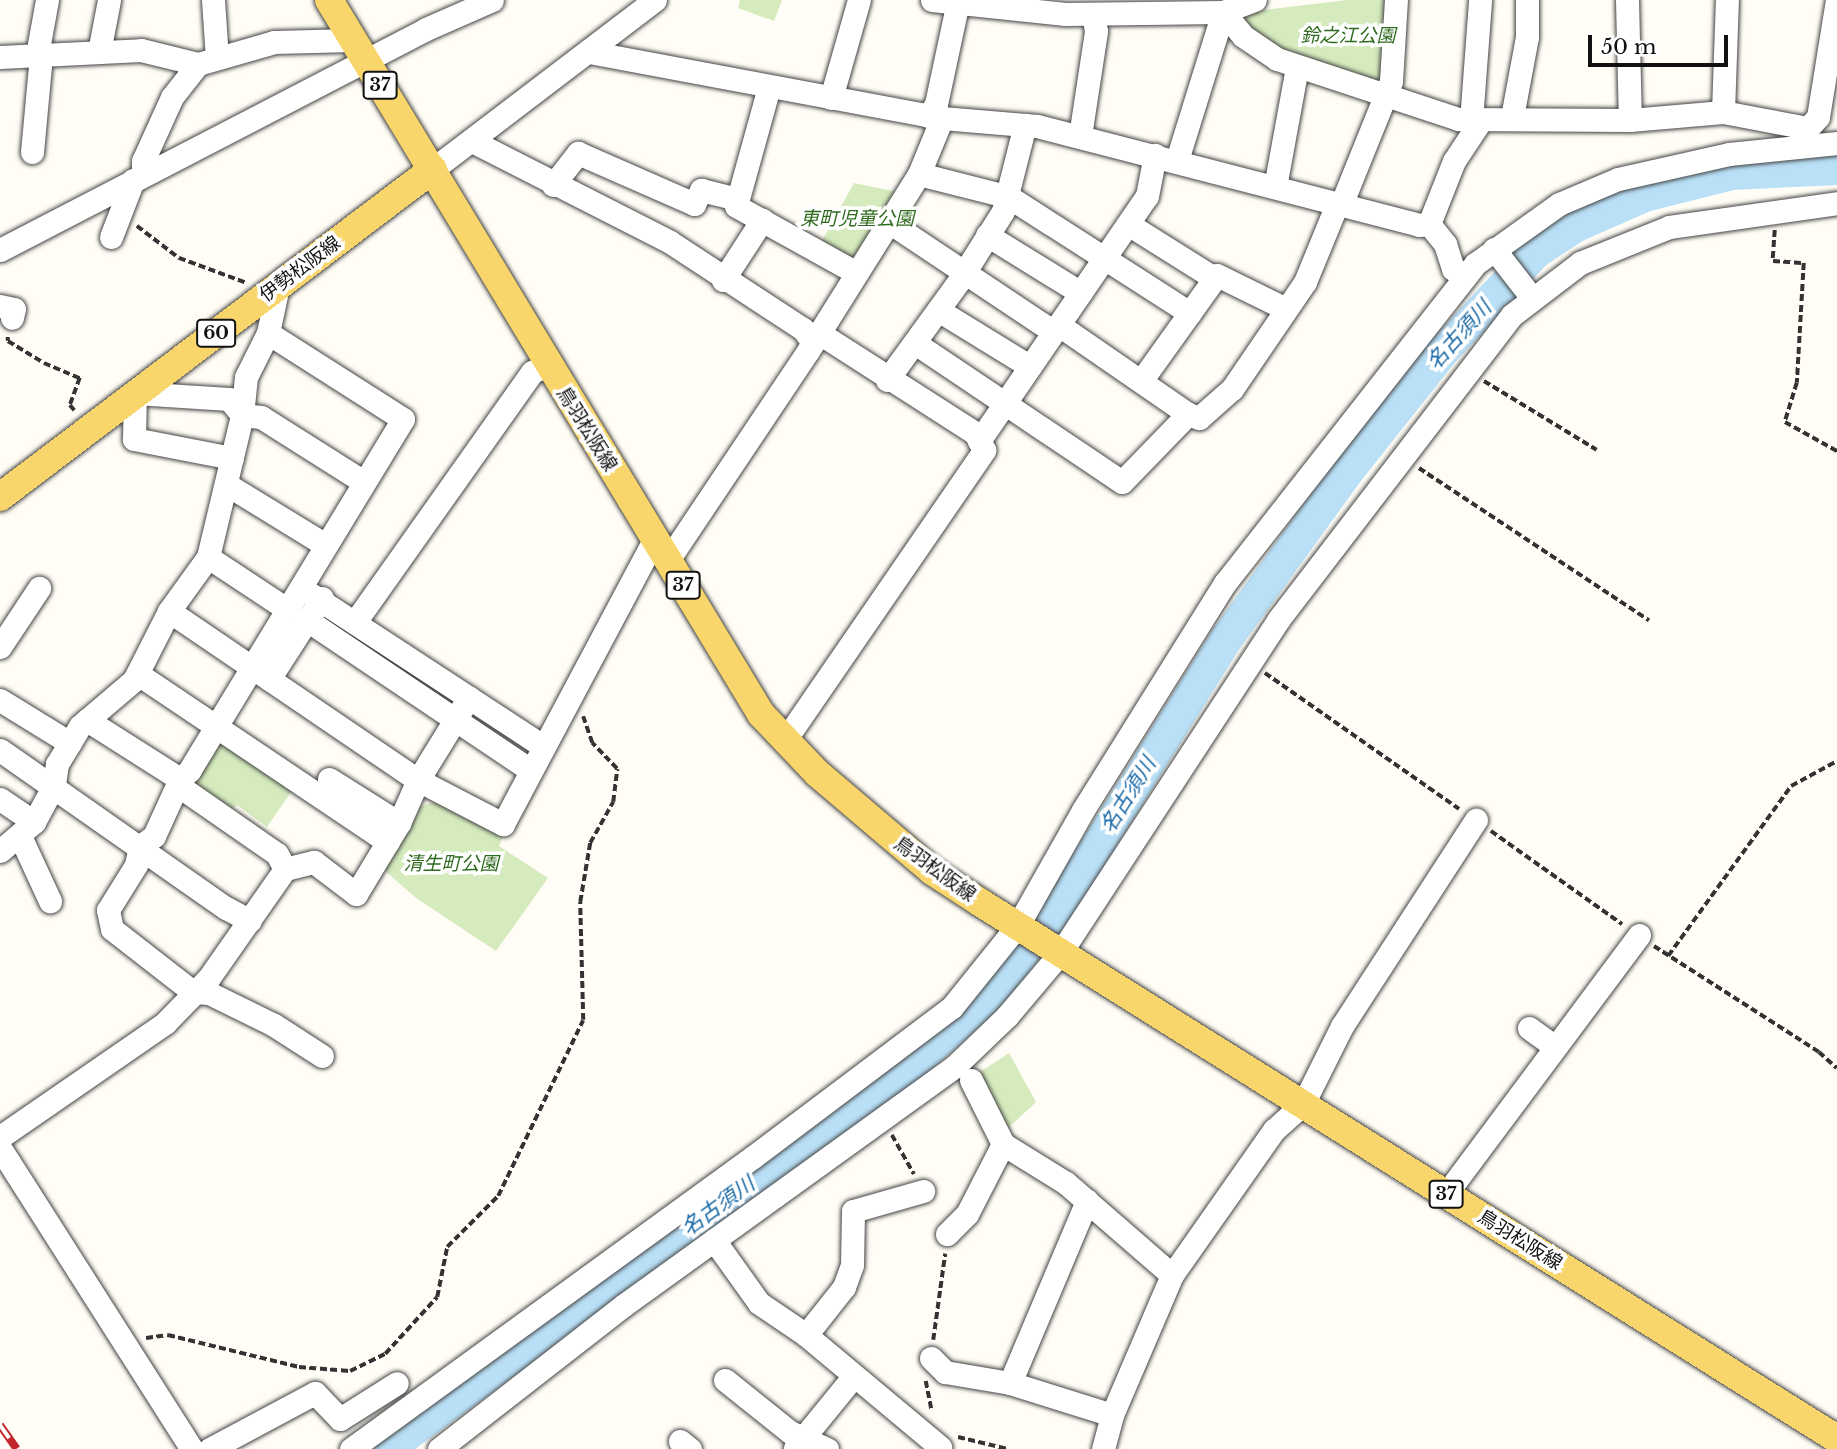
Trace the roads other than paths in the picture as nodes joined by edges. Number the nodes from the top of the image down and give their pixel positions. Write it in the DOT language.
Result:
graph roads {
  1 [pos="47,0"];
  2 [pos="109,0"];
  3 [pos="213,0"];
  4 [pos="329,0"];
  5 [pos="445,0"];
  6 [pos="492,0"];
  7 [pos="655,0"];
  8 [pos="859,0"];
  9 [pos="932,0"];
  10 [pos="1247,0"];
  11 [pos="1255,0"];
  12 [pos="1396,0"];
  13 [pos="1480,0"];
  14 [pos="1527,0"];
  15 [pos="1627,0"];
  16 [pos="1727,0"];
  17 [pos="1837,0"];
  18 [pos="963,4"];
  19 [pos="1175,7"];
  20 [pos="1091,9"];
  21 [pos="1223,12"];
  22 [pos="426,29"];
  23 [pos="359,51"];
  24 [pos="99,52"];
  25 [pos="589,52"];
  26 [pos="39,55"];
  27 [pos="0,57"];
  28 [pos="207,61"];
  29 [pos="1297,67"];
  30 [pos="769,87"];
  31 [pos="1387,96"];
  32 [pos="831,98"];
  33 [pos="1723,112"];
  34 [pos="935,117"];
  35 [pos="1512,117"];
  36 [pos="1476,120"];
  37 [pos="1630,120"];
  38 [pos="1767,122"];
  39 [pos="1025,125"];
  40 [pos="1080,136"];
  41 [pos="472,141"];
  42 [pos="1837,144"];
  43 [pos="1807,146"];
  44 [pos="32,152"];
  45 [pos="1166,158"];
  46 [pos="433,169"];
  47 [pos="919,174"];
  48 [pos="138,178"];
  49 [pos="553,185"];
  50 [pos="1275,187"];
  51 [pos="1009,197"];
  52 [pos="738,198"];
  53 [pos="1837,203"];
  54 [pos="1339,204"];
  55 [pos="762,220"];
  56 [pos="1128,224"];
  57 [pos="1429,224"];
  58 [pos="885,227"];
  59 [pos="987,235"];
  60 [pos="111,237"];
  61 [pos="1494,249"];
  62 [pos="0,250"];
  63 [pos="1105,259"];
  64 [pos="855,272"];
  65 [pos="964,272"];
  66 [pos="1465,274"];
  67 [pos="1214,278"];
  68 [pos="723,279"];
  69 [pos="274,288"];
  70 [pos="1081,293"];
  71 [pos="1532,298"];
  72 [pos="1286,309"];
  73 [pos="938,310"];
  74 [pos="1190,313"];
  75 [pos="1057,328"];
  76 [pos="268,333"];
  77 [pos="816,338"];
  78 [pos="915,343"];
  79 [pos="547,365"];
  80 [pos="1029,366"];
  81 [pos="887,380"];
  82 [pos="1141,381"];
  83 [pos="135,393"];
  84 [pos="1005,401"];
  85 [pos="1188,414"];
  86 [pos="242,415"];
  87 [pos="979,441"];
  88 [pos="232,458"];
  89 [pos="363,482"];
  90 [pos="226,484"];
  91 [pos="0,497"];
  92 [pos="324,544"];
  93 [pos="661,549"];
  94 [pos="208,557"];
  95 [pos="38,588"];
  96 [pos="290,598"];
  97 [pos="322,598"];
  98 [pos="169,611"];
  99 [pos="307,620"];
  100 [pos="355,622"];
  101 [pos="0,647"];
  102 [pos="261,672"];
  103 [pos="138,674"];
  104 [pos="469,697"];
  105 [pos="0,700"];
  106 [pos="87,720"];
  107 [pos="458,721"];
  108 [pos="217,724"];
  109 [pos="785,740"];
  110 [pos="69,743"];
  111 [pos="542,746"];
  112 [pos="0,750"];
  113 [pos="530,769"];
  114 [pos="328,779"];
  115 [pos="418,780"];
  116 [pos="179,783"];
  117 [pos="54,785"];
  118 [pos="0,799"];
  119 [pos="1476,820"];
  120 [pos="27,829"];
  121 [pos="393,833"];
  122 [pos="140,846"];
  123 [pos="0,851"];
  124 [pos="285,869"];
  125 [pos="50,901"];
  126 [pos="250,921"];
  127 [pos="1018,925"];
  128 [pos="1639,935"];
  129 [pos="1060,951"];
  130 [pos="193,992"];
  131 [pos="1530,1028"];
  132 [pos="1555,1047"];
  133 [pos="322,1056"];
  134 [pos="971,1080"];
  135 [pos="1303,1104"];
  136 [pos="0,1137"];
  137 [pos="1003,1144"];
  138 [pos="0,1148"];
  139 [pos="923,1191"];
  140 [pos="1446,1194"];
  141 [pos="1087,1201"];
  142 [pos="947,1234"];
  143 [pos="714,1240"];
  144 [pos="1172,1275"];
  145 [pos="806,1335"];
  146 [pos="931,1358"];
  147 [pos="853,1377"];
  148 [pos="725,1380"];
  149 [pos="397,1383"];
  150 [pos="1010,1383"];
  151 [pos="1112,1415"];
  152 [pos="1832,1439"];
  153 [pos="944,1441"];
  154 [pos="799,1443"];
  155 [pos="192,1449"];
  156 [pos="210,1449"];
  157 [pos="351,1449"];
  158 [pos="439,1449"];
  159 [pos="827,1449"];
  160 [pos="1103,1449"];
  1 -- 26 [label="street"];
  2 -- 24 [label="street"];
  3 -- 28 [label="street"];
  4 -- 23 [label="main road, 鳥羽松阪線 / 37"];
  5 -- 22 [label="street"];
  6 -- 22 [label="street"];
  7 -- 25 [label="street"];
  8 -- 32 [label="street"];
  9 -- 18 [label="street"];
  10 -- 11 [label="street"];
  10 -- 21 [label="street"];
  12 -- 31 [label="street"];
  13 -- 36 [label="street"];
  14 -- 35 [label="street"];
  15 -- 37 [label="street"];
  16 -- 33 [label="street"];
  17 -- 38 [label="street"];
  18 -- 20 [label="street"];
  18 -- 34 [label="street"];
  19 -- 20 [label="street"];
  19 -- 21 [label="street"];
  20 -- 40 [label="street"];
  21 -- 29 [label="street"];
  21 -- 45 [label="street"];
  22 -- 23 [label="street"];
  23 -- 28 [label="street"];
  23 -- 46 [label="main road, 鳥羽松阪線 / 37"];
  23 -- 48 [label="street"];
  24 -- 26 [label="street"];
  24 -- 28 [label="street"];
  25 -- 30 [label="street"];
  25 -- 41 [label="street"];
  26 -- 27 [label="street"];
  26 -- 44 [label="street"];
  28 -- 48 [label="street"];
  29 -- 31 [label="street"];
  29 -- 50 [label="street"];
  30 -- 32 [label="street"];
  30 -- 52 [label="street"];
  31 -- 36 [label="street"];
  31 -- 54 [label="street"];
  32 -- 34 [label="street"];
  33 -- 37 [label="street"];
  33 -- 38 [label="street"];
  34 -- 39 [label="street"];
  34 -- 47 [label="street"];
  35 -- 36 [label="street"];
  35 -- 37 [label="street"];
  36 -- 57 [label="street"];
  38 -- 43 [label="street"];
  39 -- 40 [label="street"];
  39 -- 51 [label="street"];
  40 -- 45 [label="street"];
  41 -- 46 [label="street"];
  41 -- 49 [label="street"];
  42 -- 43 [label="street"];
  43 -- 61 [label="street"];
  45 -- 50 [label="street"];
  45 -- 56 [label="street"];
  46 -- 69 [label="main road, 伊勢松阪線 / 60"];
  46 -- 79 [label="main road, 鳥羽松阪線 / 37"];
  47 -- 51 [label="street"];
  47 -- 58 [label="street"];
  48 -- 60 [label="street"];
  48 -- 62 [label="street"];
  49 -- 52 [label="street"];
  49 -- 68 [label="street"];
  50 -- 54 [label="street"];
  51 -- 59 [label="street"];
  51 -- 63 [label="street"];
  52 -- 55 [label="street"];
  53 -- 71 [label="street"];
  54 -- 57 [label="street"];
  54 -- 72 [label="street"];
  55 -- 64 [label="street"];
  55 -- 68 [label="street"];
  56 -- 63 [label="street"];
  56 -- 67 [label="street"];
  57 -- 66 [label="street"];
  58 -- 64 [label="street"];
  58 -- 65 [label="street"];
  59 -- 65 [label="street"];
  59 -- 70 [label="street"];
  61 -- 66 [label="street"];
  61 -- 71 [label="street"];
  63 -- 70 [label="street"];
  63 -- 74 [label="street"];
  64 -- 77 [label="street"];
  65 -- 73 [label="street"];
  65 -- 75 [label="street"];
  66 -- 127 [label="street"];
  67 -- 72 [label="street"];
  67 -- 74 [label="street"];
  68 -- 77 [label="street"];
  69 -- 76 [label="street"];
  69 -- 83 [label="main road, 伊勢松阪線 / 60"];
  70 -- 75 [label="street"];
  71 -- 129 [label="street"];
  72 -- 85 [label="street"];
  73 -- 78 [label="street"];
  73 -- 80 [label="street"];
  74 -- 82 [label="street"];
  75 -- 80 [label="street"];
  75 -- 82 [label="street"];
  76 -- 86 [label="street"];
  76 -- 89 [label="street"];
  77 -- 81 [label="street"];
  77 -- 93 [label="street"];
  78 -- 81 [label="street"];
  78 -- 84 [label="street"];
  79 -- 93 [label="main road, 鳥羽松阪線 / 37"];
  79 -- 100 [label="street"];
  80 -- 84 [label="street"];
  81 -- 87 [label="street"];
  82 -- 85 [label="street"];
  83 -- 86 [label="street"];
  83 -- 88 [label="street"];
  83 -- 91 [label="main road, 伊勢松阪線 / 60"];
  84 -- 85 [label="street"];
  84 -- 87 [label="street"];
  86 -- 88 [label="street"];
  86 -- 89 [label="street"];
  87 -- 109 [label="street"];
  88 -- 90 [label="street"];
  89 -- 92 [label="street"];
  90 -- 92 [label="street"];
  90 -- 94 [label="street"];
  92 -- 96 [label="street"];
  93 -- 109 [label="main road, 鳥羽松阪線 / 37"];
  93 -- 111 [label="street"];
  94 -- 96 [label="street"];
  94 -- 98 [label="street"];
  95 -- 101 [label="street"];
  96 -- 97 [label="street"];
  96 -- 102 [label="street"];
  97 -- 99 [label="street"];
  97 -- 100 [label="street"];
  98 -- 102 [label="street"];
  98 -- 103 [label="street"];
  99 -- 102 [label="street"];
  99 -- 107 [label="street"];
  100 -- 104 [label="street"];
  102 -- 108 [label="street"];
  102 -- 115 [label="street"];
  103 -- 106 [label="street"];
  103 -- 108 [label="street"];
  104 -- 107 [label="street"];
  104 -- 111 [label="street"];
  105 -- 110 [label="street"];
  106 -- 110 [label="street"];
  106 -- 116 [label="street"];
  107 -- 113 [label="street"];
  107 -- 115 [label="street"];
  108 -- 116 [label="street"];
  108 -- 121 [label="street"];
  109 -- 127 [label="main road, 鳥羽松阪線 / 37"];
  110 -- 117 [label="street"];
  111 -- 113 [label="street"];
  112 -- 117 [label="street"];
  113 -- 115 [label="street"];
  114 -- 121 [label="street"];
  115 -- 121 [label="street"];
  116 -- 122 [label="street"];
  116 -- 124 [label="street"];
  117 -- 120 [label="street"];
  117 -- 122 [label="street"];
  118 -- 120 [label="street"];
  119 -- 135 [label="street"];
  120 -- 123 [label="street"];
  120 -- 125 [label="street"];
  121 -- 124 [label="street"];
  122 -- 126 [label="street"];
  122 -- 130 [label="street"];
  124 -- 126 [label="street"];
  126 -- 130 [label="street"];
  127 -- 129 [label="main road, 鳥羽松阪線 / 37"];
  127 -- 157 [label="street"];
  128 -- 132 [label="street"];
  129 -- 135 [label="main road, 鳥羽松阪線 / 37"];
  129 -- 143 [label="street"];
  130 -- 133 [label="street"];
  130 -- 136 [label="street"];
  131 -- 132 [label="street"];
  132 -- 140 [label="street"];
  134 -- 137 [label="street"];
  135 -- 140 [label="main road, 鳥羽松阪線 / 37"];
  135 -- 144 [label="street"];
  137 -- 141 [label="street"];
  137 -- 142 [label="street"];
  138 -- 155 [label="street"];
  139 -- 145 [label="street"];
  140 -- 152 [label="main road, 鳥羽松阪線 / 37"];
  141 -- 144 [label="street"];
  141 -- 150 [label="street"];
  143 -- 145 [label="street"];
  143 -- 158 [label="street"];
  144 -- 151 [label="street"];
  145 -- 147 [label="street"];
  146 -- 150 [label="street"];
  147 -- 153 [label="street"];
  147 -- 154 [label="street"];
  148 -- 154 [label="street"];
  149 -- 156 [label="street"];
  150 -- 151 [label="street"];
  151 -- 160 [label="street"];
  154 -- 159 [label="street"];
}
